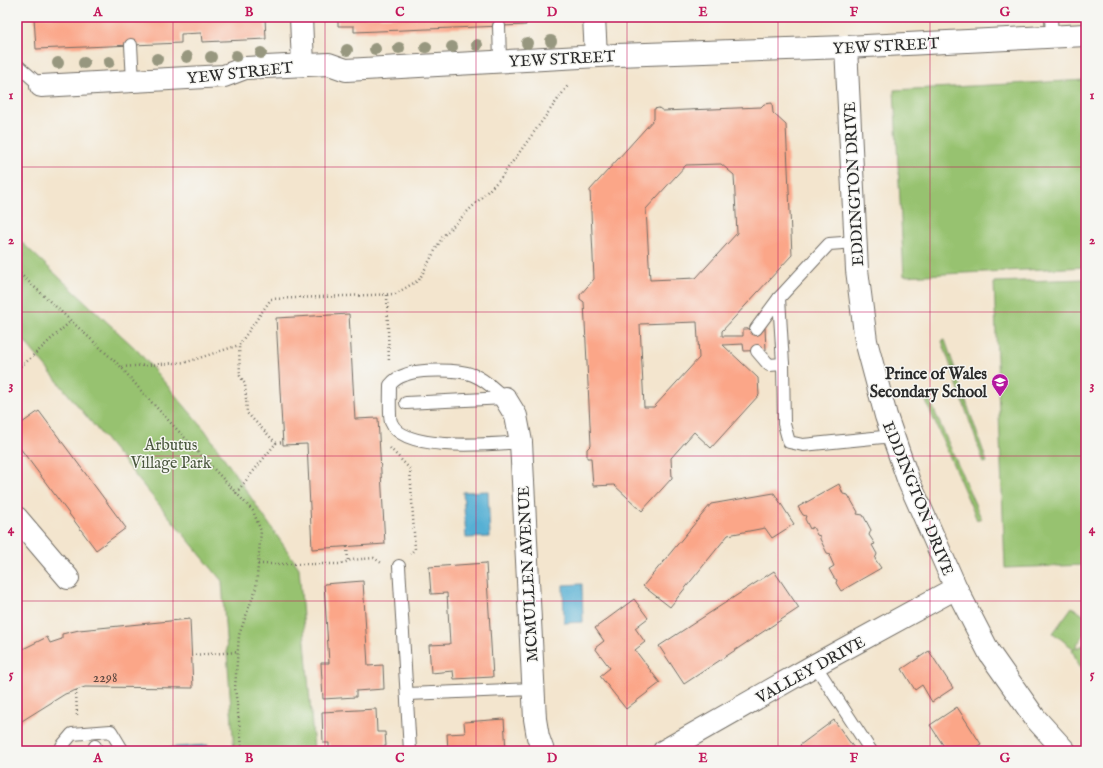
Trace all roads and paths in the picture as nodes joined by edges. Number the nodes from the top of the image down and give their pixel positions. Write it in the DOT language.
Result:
graph roads {
  1 [pos="301,17"];
  2 [pos="594,17"];
  3 [pos="499,26"];
  4 [pos="1052,27"];
  5 [pos="1086,36"];
  6 [pos="131,45"];
  7 [pos="846,46"];
  8 [pos="596,56"];
  9 [pos="500,61"];
  10 [pos="17,65"];
  11 [pos="303,65"];
  12 [pos="133,81"];
  13 [pos="569,84"];
  14 [pos="41,86"];
  15 [pos="856,242"];
  16 [pos="17,271"];
  17 [pos="387,294"];
  18 [pos="779,298"];
  19 [pos="71,321"];
  20 [pos="756,329"];
  21 [pos="239,345"];
  22 [pos="757,351"];
  23 [pos="783,364"];
  24 [pos="121,367"];
  25 [pos="17,368"];
  26 [pos="388,368"];
  27 [pos="505,398"];
  28 [pos="406,402"];
  29 [pos="893,436"];
  30 [pos="282,442"];
  31 [pos="521,442"];
  32 [pos="276,443"];
  33 [pos="387,444"];
  34 [pos="236,493"];
  35 [pos="17,518"];
  36 [pos="347,547"];
  37 [pos="348,561"];
  38 [pos="258,564"];
  39 [pos="399,566"];
  40 [pos="68,578"];
  41 [pos="956,588"];
  42 [pos="238,652"];
  43 [pos="191,655"];
  44 [pos="814,665"];
  45 [pos="533,688"];
  46 [pos="76,690"];
  47 [pos="406,694"];
  48 [pos="77,716"];
  49 [pos="63,751"];
  50 [pos="123,751"];
  51 [pos="244,751"];
  52 [pos="410,751"];
  53 [pos="543,751"];
  54 [pos="664,751"];
  55 [pos="871,751"];
  56 [pos="1065,751"];
  1 -- 11 [label="street"];
  2 -- 8 [label="street"];
  3 -- 9 [label="lane"];
  4 -- 5 [label="street, YEW STREET"];
  4 -- 7 [label="street, YEW STREET"];
  6 -- 12 [label="lane"];
  7 -- 8 [label="street, YEW STREET"];
  7 -- 15 [label="street, EDDINGTON DRIVE"];
  8 -- 9 [label="street, YEW STREET"];
  9 -- 11 [label="street, YEW STREET"];
  10 -- 14 [label="lane"];
  11 -- 12 [label="street, YEW STREET"];
  12 -- 14 [label="street, YEW STREET"];
  13 -- 17 [label="path"];
  15 -- 18 [label="lane"];
  15 -- 29 [label="street, EDDINGTON DRIVE"];
  16 -- 19 [label="path"];
  17 -- 21 [label="path"];
  17 -- 26 [label="path"];
  18 -- 20 [label="lane"];
  18 -- 23 [label="lane"];
  19 -- 24 [label="path"];
  19 -- 25 [label="path"];
  21 -- 24 [label="path"];
  21 -- 32 [label="path"];
  22 -- 23 [label="lane"];
  23 -- 29 [label="lane"];
  24 -- 34 [label="path"];
  27 -- 28 [label="lane"];
  27 -- 31 [label="street, MCMULLEN AVENUE"];
  27 -- 31 [label="lane"];
  29 -- 41 [label="street, EDDINGTON DRIVE"];
  30 -- 32 [label="path"];
  31 -- 45 [label="street, MCMULLEN AVENUE"];
  32 -- 34 [label="path"];
  33 -- 39 [label="path"];
  34 -- 38 [label="path"];
  35 -- 40 [label="street"];
  36 -- 37 [label="path"];
  37 -- 38 [label="path"];
  37 -- 39 [label="path"];
  38 -- 42 [label="path"];
  39 -- 47 [label="lane"];
  41 -- 44 [label="street, VALLEY DRIVE"];
  41 -- 56 [label="street, EDDINGTON DRIVE"];
  42 -- 43 [label="path"];
  42 -- 51 [label="path"];
  44 -- 54 [label="street, VALLEY DRIVE"];
  44 -- 55 [label="lane"];
  45 -- 47 [label="lane"];
  45 -- 53 [label="street, MCMULLEN AVENUE"];
  46 -- 48 [label="path"];
  47 -- 52 [label="lane"];
  49 -- 50 [label="lane"];
}
